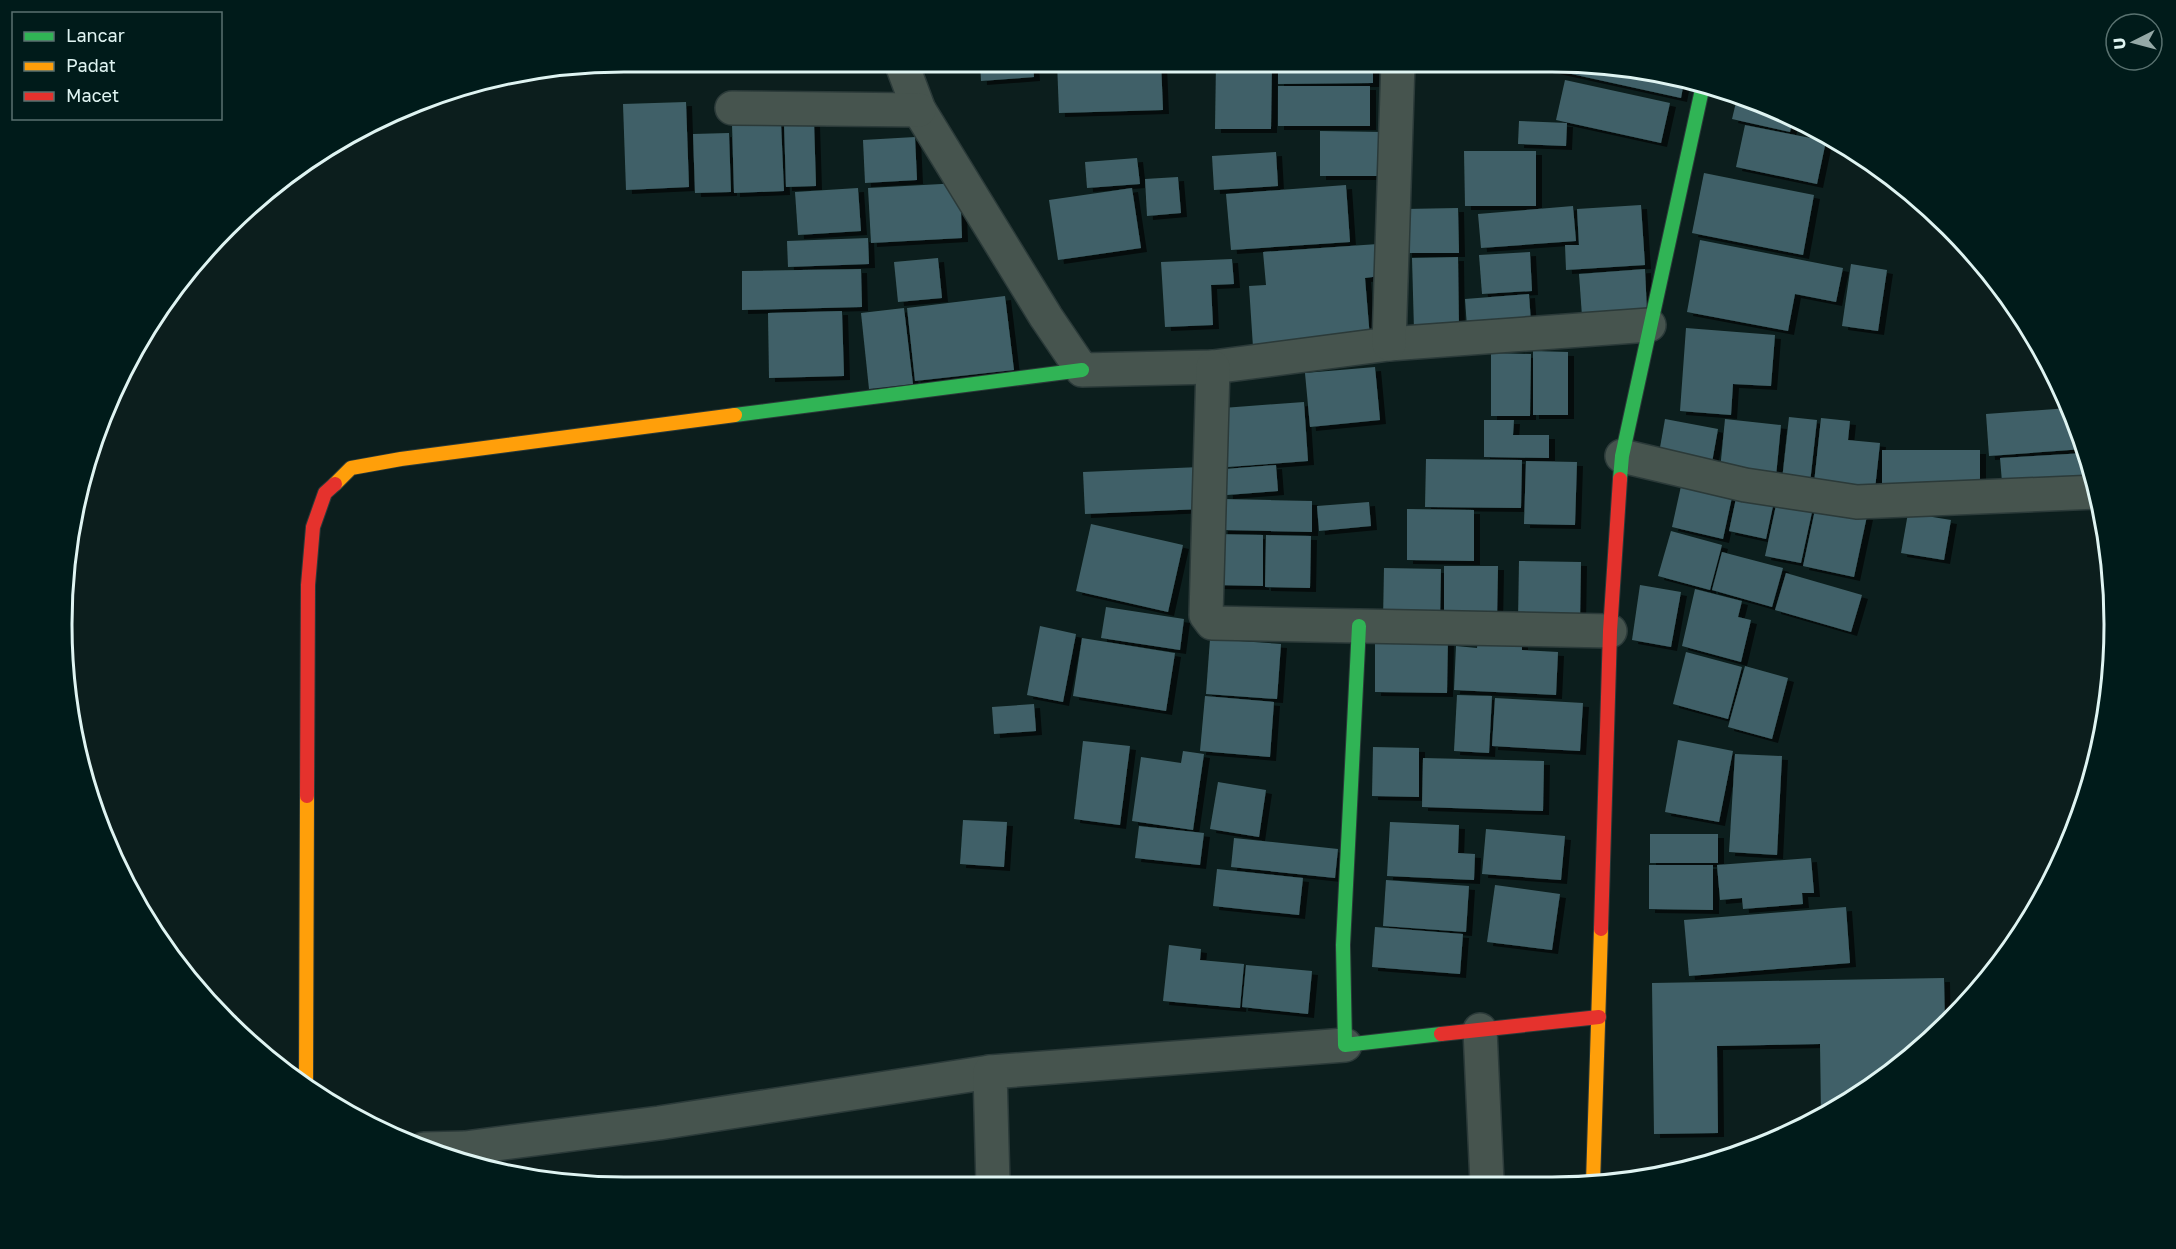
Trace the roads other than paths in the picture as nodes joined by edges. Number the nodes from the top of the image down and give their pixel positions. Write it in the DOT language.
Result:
graph roads {
  1 [pos="905,72"];
  2 [pos="1398,72"];
  3 [pos="1701,93"];
  4 [pos="732,108"];
  5 [pos="919,110"];
  6 [pos="1649,325"];
  7 [pos="1389,344"];
  8 [pos="1213,367"];
  9 [pos="1082,370"];
  10 [pos="1622,456"];
  11 [pos="2087,492"];
  12 [pos="1359,626"];
  13 [pos="1610,631"];
  14 [pos="1599,1017"];
  15 [pos="1480,1030"];
  16 [pos="1345,1045"];
  17 [pos="990,1072"];
  18 [pos="306,1076"];
  19 [pos="448,1148"];
  20 [pos="1593,1175"];
  21 [pos="993,1177"];
  22 [pos="1487,1177"];
  1 -- 5 [label="street"];
  2 -- 7 [label="street"];
  3 -- 6 [label="street"];
  4 -- 5 [label="street"];
  5 -- 9 [label="street"];
  6 -- 7 [label="street"];
  6 -- 10 [label="street"];
  7 -- 8 [label="street"];
  8 -- 9 [label="street"];
  8 -- 12 [label="street"];
  9 -- 18 [label="street"];
  10 -- 11 [label="street"];
  10 -- 13 [label="street"];
  12 -- 13 [label="street"];
  12 -- 16 [label="street"];
  13 -- 14 [label="street"];
  14 -- 15 [label="street"];
  14 -- 20 [label="street"];
  15 -- 16 [label="street"];
  15 -- 22 [label="street"];
  16 -- 17 [label="street"];
  17 -- 19 [label="street"];
  17 -- 21 [label="street"];
}
